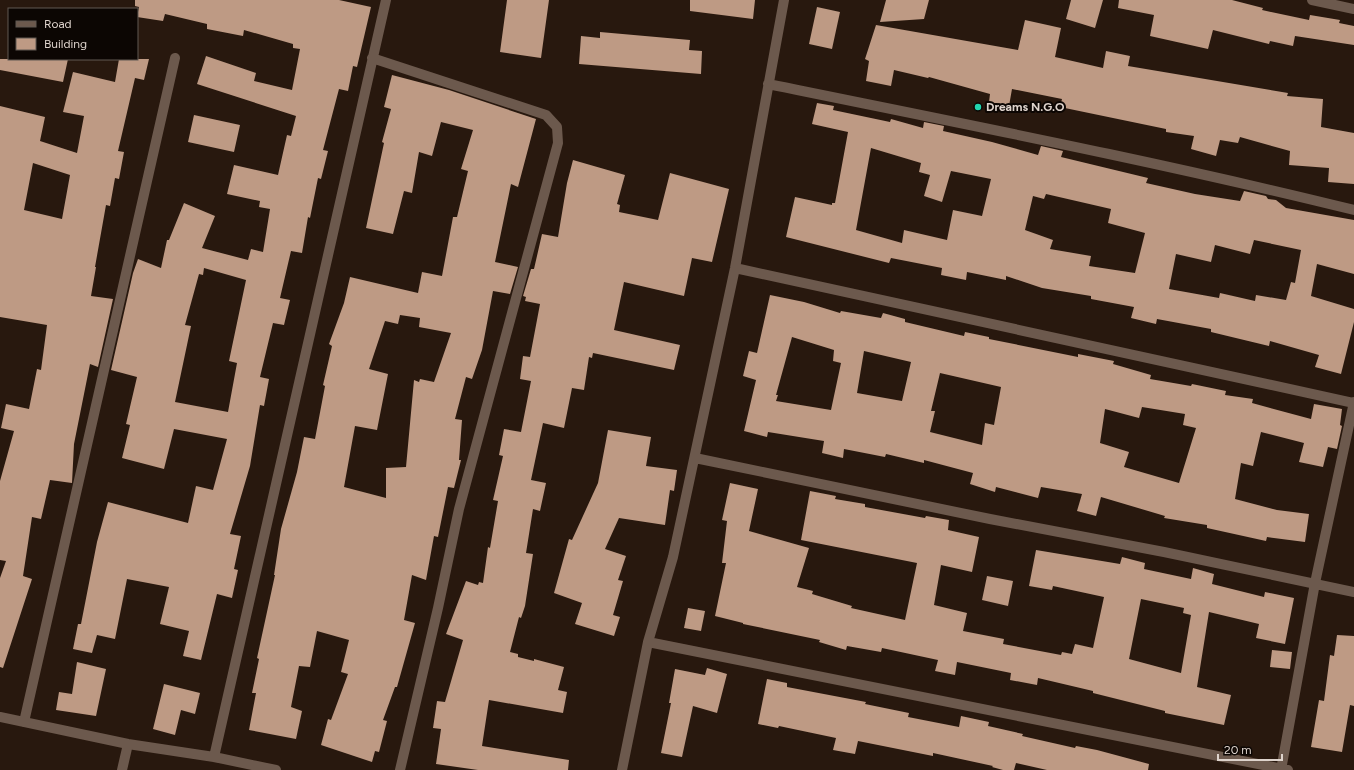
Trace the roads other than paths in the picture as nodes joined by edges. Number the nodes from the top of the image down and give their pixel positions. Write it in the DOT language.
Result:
graph roads {
  1 [pos="386,0"];
  2 [pos="784,0"];
  3 [pos="1312,0"];
  4 [pos="1354,9"];
  5 [pos="175,58"];
  6 [pos="372,58"];
  7 [pos="768,84"];
  8 [pos="1354,210"];
  9 [pos="735,268"];
  10 [pos="1354,403"];
  11 [pos="695,458"];
  12 [pos="1315,583"];
  13 [pos="1354,592"];
  14 [pos="648,642"];
  15 [pos="0,717"];
  16 [pos="24,722"];
  17 [pos="128,744"];
  18 [pos="214,757"];
  19 [pos="1284,769"];
  20 [pos="122,770"];
  21 [pos="276,770"];
  22 [pos="400,770"];
  23 [pos="622,770"];
  1 -- 6 [label="street"];
  2 -- 7 [label="street"];
  3 -- 4 [label="street"];
  5 -- 16 [label="street"];
  6 -- 18 [label="street"];
  6 -- 22 [label="street"];
  7 -- 8 [label="street"];
  7 -- 9 [label="street"];
  9 -- 10 [label="street"];
  9 -- 11 [label="street"];
  10 -- 12 [label="street"];
  11 -- 12 [label="street"];
  11 -- 14 [label="street"];
  12 -- 13 [label="street"];
  12 -- 19 [label="street"];
  14 -- 19 [label="street"];
  14 -- 23 [label="street"];
  15 -- 16 [label="street"];
  16 -- 17 [label="street"];
  17 -- 18 [label="street"];
  17 -- 20 [label="street"];
  18 -- 21 [label="street"];
}
